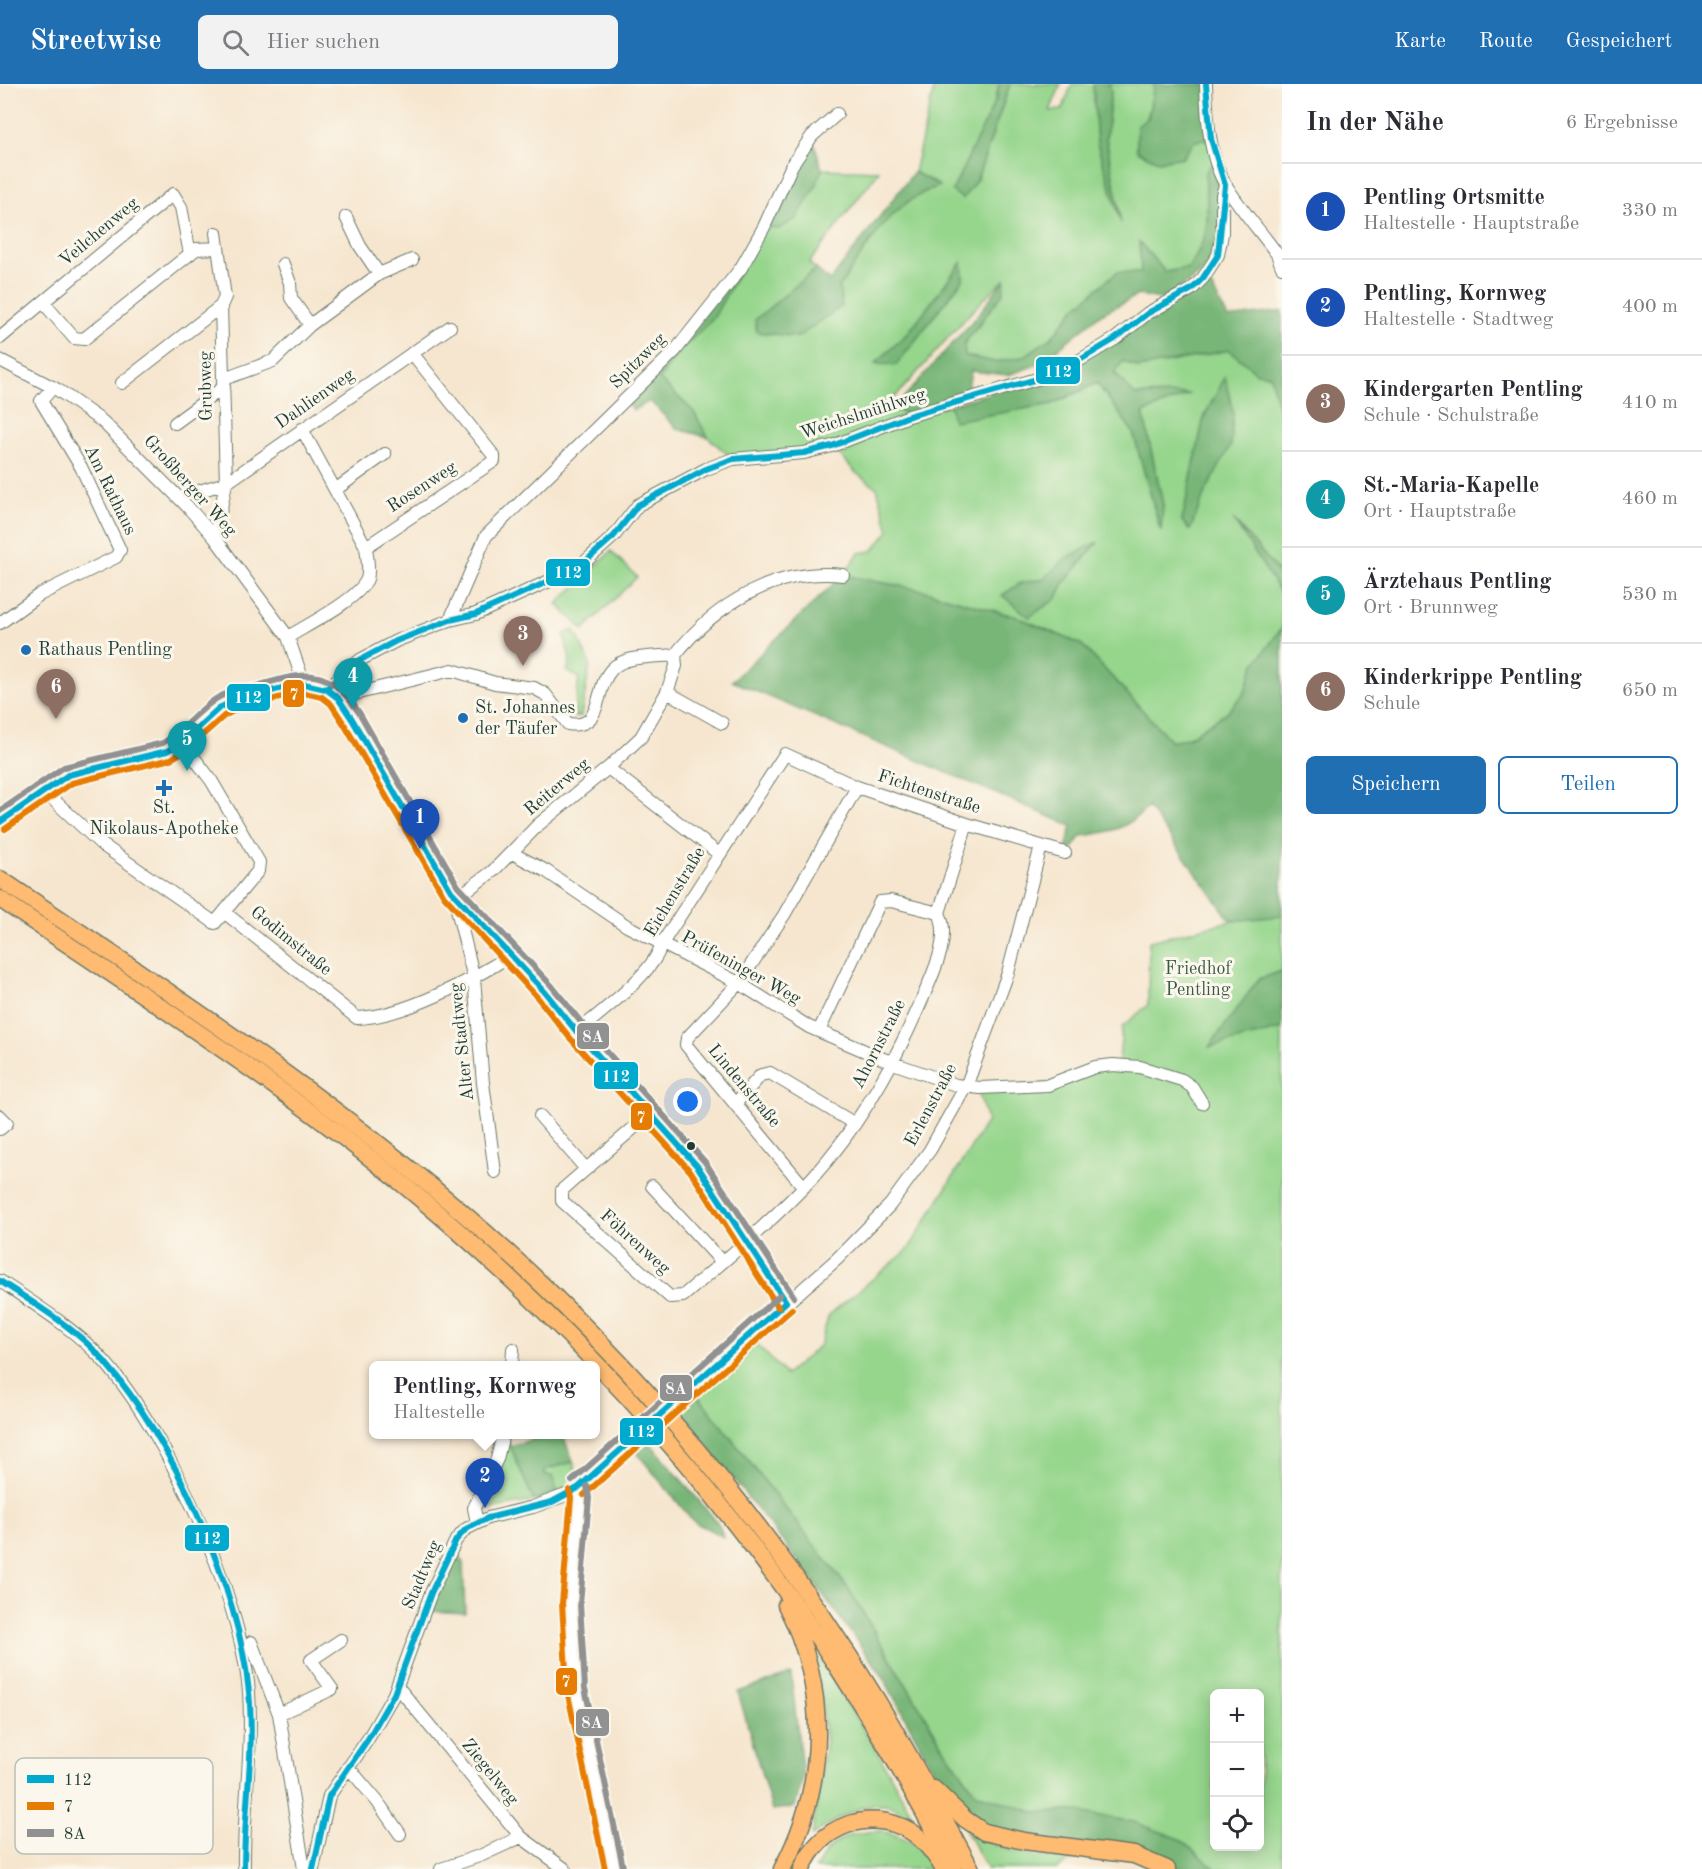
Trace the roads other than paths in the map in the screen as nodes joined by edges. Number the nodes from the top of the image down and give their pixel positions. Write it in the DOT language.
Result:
graph roads {
  1 [pos="1206,84"];
  2 [pos="837,114"];
  3 [pos="1225,185"];
  4 [pos="346,217"];
  5 [pos="216,233"];
  6 [pos="218,248"];
  7 [pos="190,254"];
  8 [pos="412,260"];
  9 [pos="283,264"];
  10 [pos="1282,267"];
  11 [pos="379,274"];
  12 [pos="43,302"];
  13 [pos="221,306"];
  14 [pos="310,325"];
  15 [pos="450,327"];
  16 [pos="0,338"];
  17 [pos="412,353"];
  18 [pos="0,360"];
  19 [pos="122,383"];
  20 [pos="224,383"];
  21 [pos="53,387"];
  22 [pos="175,423"];
  23 [pos="302,429"];
  24 [pos="385,454"];
  25 [pos="226,483"];
  26 [pos="334,490"];
  27 [pos="196,492"];
  28 [pos="215,538"];
  29 [pos="366,547"];
  30 [pos="843,575"];
  31 [pos="450,620"];
  32 [pos="0,622"];
  33 [pos="288,637"];
  34 [pos="675,655"];
  35 [pos="300,683"];
  36 [pos="326,689"];
  37 [pos="667,692"];
  38 [pos="338,698"];
  39 [pos="722,723"];
  40 [pos="182,742"];
  41 [pos="785,754"];
  42 [pos="608,768"];
  43 [pos="857,787"];
  44 [pos="43,790"];
  45 [pos="0,822"];
  46 [pos="967,824"];
  47 [pos="1041,846"];
  48 [pos="512,853"];
  49 [pos="1065,853"];
  50 [pos="719,854"];
  51 [pos="0,879"];
  52 [pos="0,899"];
  53 [pos="457,903"];
  54 [pos="224,912"];
  55 [pos="939,913"];
  56 [pos="661,945"];
  57 [pos="511,955"];
  58 [pos="474,979"];
  59 [pos="739,983"];
  60 [pos="819,1031"];
  61 [pos="577,1032"];
  62 [pos="893,1062"];
  63 [pos="967,1084"];
  64 [pos="1202,1103"];
  65 [pos="735,1104"];
  66 [pos="651,1113"];
  67 [pos="540,1116"];
  68 [pos="855,1124"];
  69 [pos="586,1169"];
  70 [pos="495,1173"];
  71 [pos="652,1186"];
  72 [pos="804,1186"];
  73 [pos="747,1242"];
  74 [pos="722,1262"];
  75 [pos="0,1281"];
  76 [pos="786,1302"];
  77 [pos="513,1349"];
  78 [pos="512,1361"];
  79 [pos="594,1361"];
  80 [pos="600,1368"];
  81 [pos="502,1439"];
  82 [pos="578,1488"];
  83 [pos="477,1523"];
  84 [pos="763,1558"];
  85 [pos="341,1640"];
  86 [pos="250,1642"];
  87 [pos="397,1686"];
  88 [pos="279,1714"];
  89 [pos="348,1767"];
  90 [pos="923,1780"];
  91 [pos="400,1834"];
  92 [pos="521,1837"];
  93 [pos="244,1869"];
  94 [pos="304,1869"];
  95 [pos="313,1869"];
  96 [pos="441,1869"];
  97 [pos="565,1869"];
  98 [pos="614,1869"];
  99 [pos="783,1869"];
  100 [pos="802,1869"];
  101 [pos="944,1869"];
  102 [pos="953,1869"];
  103 [pos="971,1869"];
  104 [pos="1167,1869"];
  1 -- 3 [label="street"];
  2 -- 31 [label="street, Spitzweg"];
  3 -- 10 [label="street"];
  3 -- 31 [label="street, Weichslmühlweg"];
  4 -- 11 [label="street"];
  5 -- 6 [label="street, Grubweg"];
  6 -- 7 [label="street"];
  6 -- 13 [label="street, Grubweg"];
  7 -- 12 [label="street"];
  7 -- 12 [label="street, Veilchenweg"];
  8 -- 11 [label="street"];
  9 -- 14 [label="street"];
  11 -- 14 [label="street"];
  12 -- 16 [label="street, Veilchenweg"];
  13 -- 19 [label="street"];
  13 -- 20 [label="street, Grubweg"];
  14 -- 20 [label="street"];
  15 -- 17 [label="street, Dahlienweg"];
  17 -- 23 [label="street, Dahlienweg"];
  17 -- 29 [label="street, Rosenweg"];
  18 -- 21 [label="street, Großberger Weg"];
  20 -- 22 [label="street"];
  20 -- 25 [label="street, Grubweg"];
  21 -- 28 [label="street, Großberger Weg"];
  21 -- 32 [label="street, Am Rathaus"];
  23 -- 25 [label="street, Dahlienweg"];
  23 -- 26 [label="street"];
  24 -- 26 [label="street"];
  25 -- 27 [label="street, Dahlienweg"];
  25 -- 28 [label="street, Grubweg"];
  26 -- 29 [label="street"];
  28 -- 33 [label="street, Großberger Weg"];
  29 -- 33 [label="street"];
  30 -- 34 [label="street"];
  31 -- 36 [label="street, Weichslmühlweg"];
  33 -- 35 [label="street, Großberger Weg"];
  34 -- 37 [label="street, Reiterweg"];
  34 -- 38 [label="street"];
  35 -- 36 [label="street"];
  35 -- 40 [label="street"];
  36 -- 38 [label="street"];
  37 -- 39 [label="street"];
  37 -- 42 [label="street, Reiterweg"];
  38 -- 53 [label="street"];
  40 -- 44 [label="street"];
  40 -- 54 [label="street"];
  41 -- 43 [label="street, Fichtenstraße"];
  41 -- 50 [label="street, Eichenstraße"];
  42 -- 48 [label="street, Reiterweg"];
  42 -- 50 [label="street"];
  43 -- 46 [label="street, Fichtenstraße"];
  43 -- 59 [label="street"];
  44 -- 45 [label="street"];
  44 -- 54 [label="street, Godimstraße"];
  46 -- 47 [label="street, Fichtenstraße"];
  46 -- 55 [label="street, Ahornstraße"];
  47 -- 49 [label="street, Fichtenstraße"];
  47 -- 63 [label="street, Erlenstraße"];
  48 -- 53 [label="street, Reiterweg"];
  48 -- 56 [label="street, Prüfeninger Weg"];
  50 -- 56 [label="street, Eichenstraße"];
  51 -- 90 [label="highway"];
  52 -- 79 [label="highway"];
  53 -- 57 [label="street"];
  53 -- 58 [label="street, Alter Stadtweg"];
  54 -- 58 [label="street, Godimstraße"];
  55 -- 60 [label="street"];
  55 -- 62 [label="street, Ahornstraße"];
  56 -- 59 [label="street, Prüfeninger Weg"];
  56 -- 61 [label="street, Eichenstraße"];
  57 -- 58 [label="street, Godimstraße"];
  57 -- 61 [label="street"];
  58 -- 70 [label="street, Alter Stadtweg"];
  59 -- 60 [label="street, Prüfeninger Weg"];
  59 -- 65 [label="street, Lindenstraße"];
  60 -- 62 [label="street, Prüfeninger Weg"];
  61 -- 66 [label="street"];
  62 -- 63 [label="street, Prüfeninger Weg"];
  62 -- 68 [label="street, Ahornstraße"];
  63 -- 64 [label="street, Prüfeninger Weg"];
  63 -- 76 [label="street, Erlenstraße"];
  65 -- 68 [label="street"];
  65 -- 72 [label="street, Lindenstraße"];
  66 -- 69 [label="street, Föhrenweg"];
  66 -- 73 [label="street"];
  67 -- 69 [label="street"];
  68 -- 72 [label="street, Ahornstraße"];
  69 -- 74 [label="street, Föhrenweg"];
  71 -- 74 [label="street"];
  72 -- 73 [label="street, Ahornstraße"];
  73 -- 74 [label="street, Föhrenweg"];
  73 -- 76 [label="street"];
  75 -- 93 [label="street"];
  76 -- 82 [label="street, Stadtweg, bridge"];
  77 -- 78 [label="street"];
  80 -- 84 [label="highway"];
  81 -- 83 [label="street"];
  82 -- 83 [label="street, Stadtweg"];
  82 -- 98 [label="street"];
  83 -- 87 [label="street, Stadtweg"];
  84 -- 99 [label="highway"];
  84 -- 102 [label="highway"];
  85 -- 88 [label="street"];
  86 -- 88 [label="street"];
  87 -- 89 [label="street, Stadtweg"];
  87 -- 92 [label="street, Ziegelweg"];
  88 -- 94 [label="street"];
  89 -- 91 [label="street"];
  89 -- 95 [label="street, Stadtweg"];
  90 -- 103 [label="highway"];
  90 -- 104 [label="highway"];
  92 -- 96 [label="street"];
  92 -- 97 [label="street, Ziegelweg"];
  100 -- 101 [label="highway"];
}
